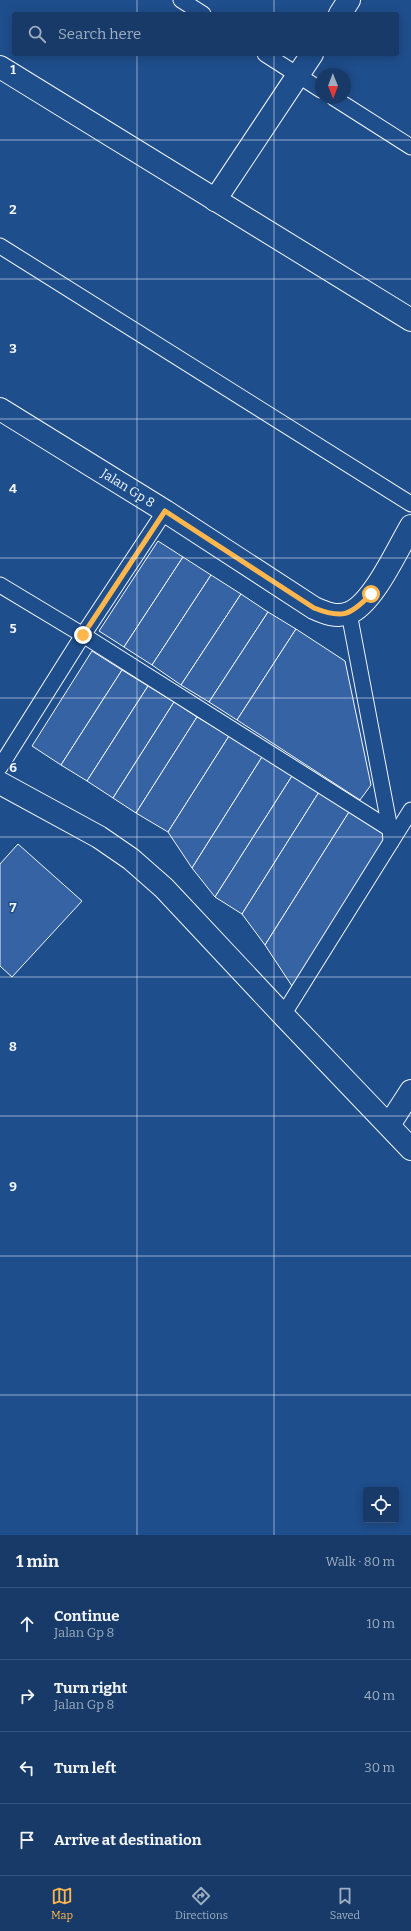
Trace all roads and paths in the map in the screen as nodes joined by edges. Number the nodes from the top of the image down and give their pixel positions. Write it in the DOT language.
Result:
graph roads {
  1 [pos="181,0"];
  2 [pos="349,0"];
  3 [pos="200,12"];
  4 [pos="341,12"];
  5 [pos="268,56"];
  6 [pos="311,56"];
  7 [pos="0,67"];
  8 [pos="298,75"];
  9 [pos="315,86"];
  10 [pos="343,104"];
  11 [pos="411,147"];
  12 [pos="215,200"];
  13 [pos="0,246"];
  14 [pos="411,320"];
  15 [pos="0,409"];
  16 [pos="411,504"];
  17 [pos="165,511"];
  18 [pos="411,526"];
  19 [pos="0,585"];
  20 [pos="349,613"];
  21 [pos="83,635"];
  22 [pos="0,767"];
  23 [pos="0,783"];
  24 [pos="411,810"];
  25 [pos="391,835"];
  26 [pos="283,1015"];
  27 [pos="411,1091"];
  28 [pos="389,1125"];
  29 [pos="411,1149"];
  1 -- 3 [label="lane"];
  2 -- 4 [label="street"];
  5 -- 8 [label="lane"];
  6 -- 8 [label="street"];
  7 -- 12 [label="street"];
  8 -- 9 [label="lane"];
  8 -- 12 [label="street"];
  10 -- 11 [label="lane"];
  12 -- 14 [label="street"];
  13 -- 16 [label="lane"];
  15 -- 17 [label="street, Jalan Gp 8"];
  17 -- 20 [label="street, Jalan Gp 8"];
  17 -- 21 [label="lane"];
  18 -- 20 [label="street"];
  19 -- 21 [label="lane"];
  20 -- 25 [label="lane"];
  21 -- 22 [label="lane"];
  21 -- 25 [label="lane"];
  23 -- 26 [label="street"];
  24 -- 25 [label="lane"];
  25 -- 26 [label="lane"];
  26 -- 28 [label="street"];
  27 -- 28 [label="street"];
  28 -- 29 [label="street"];
}
